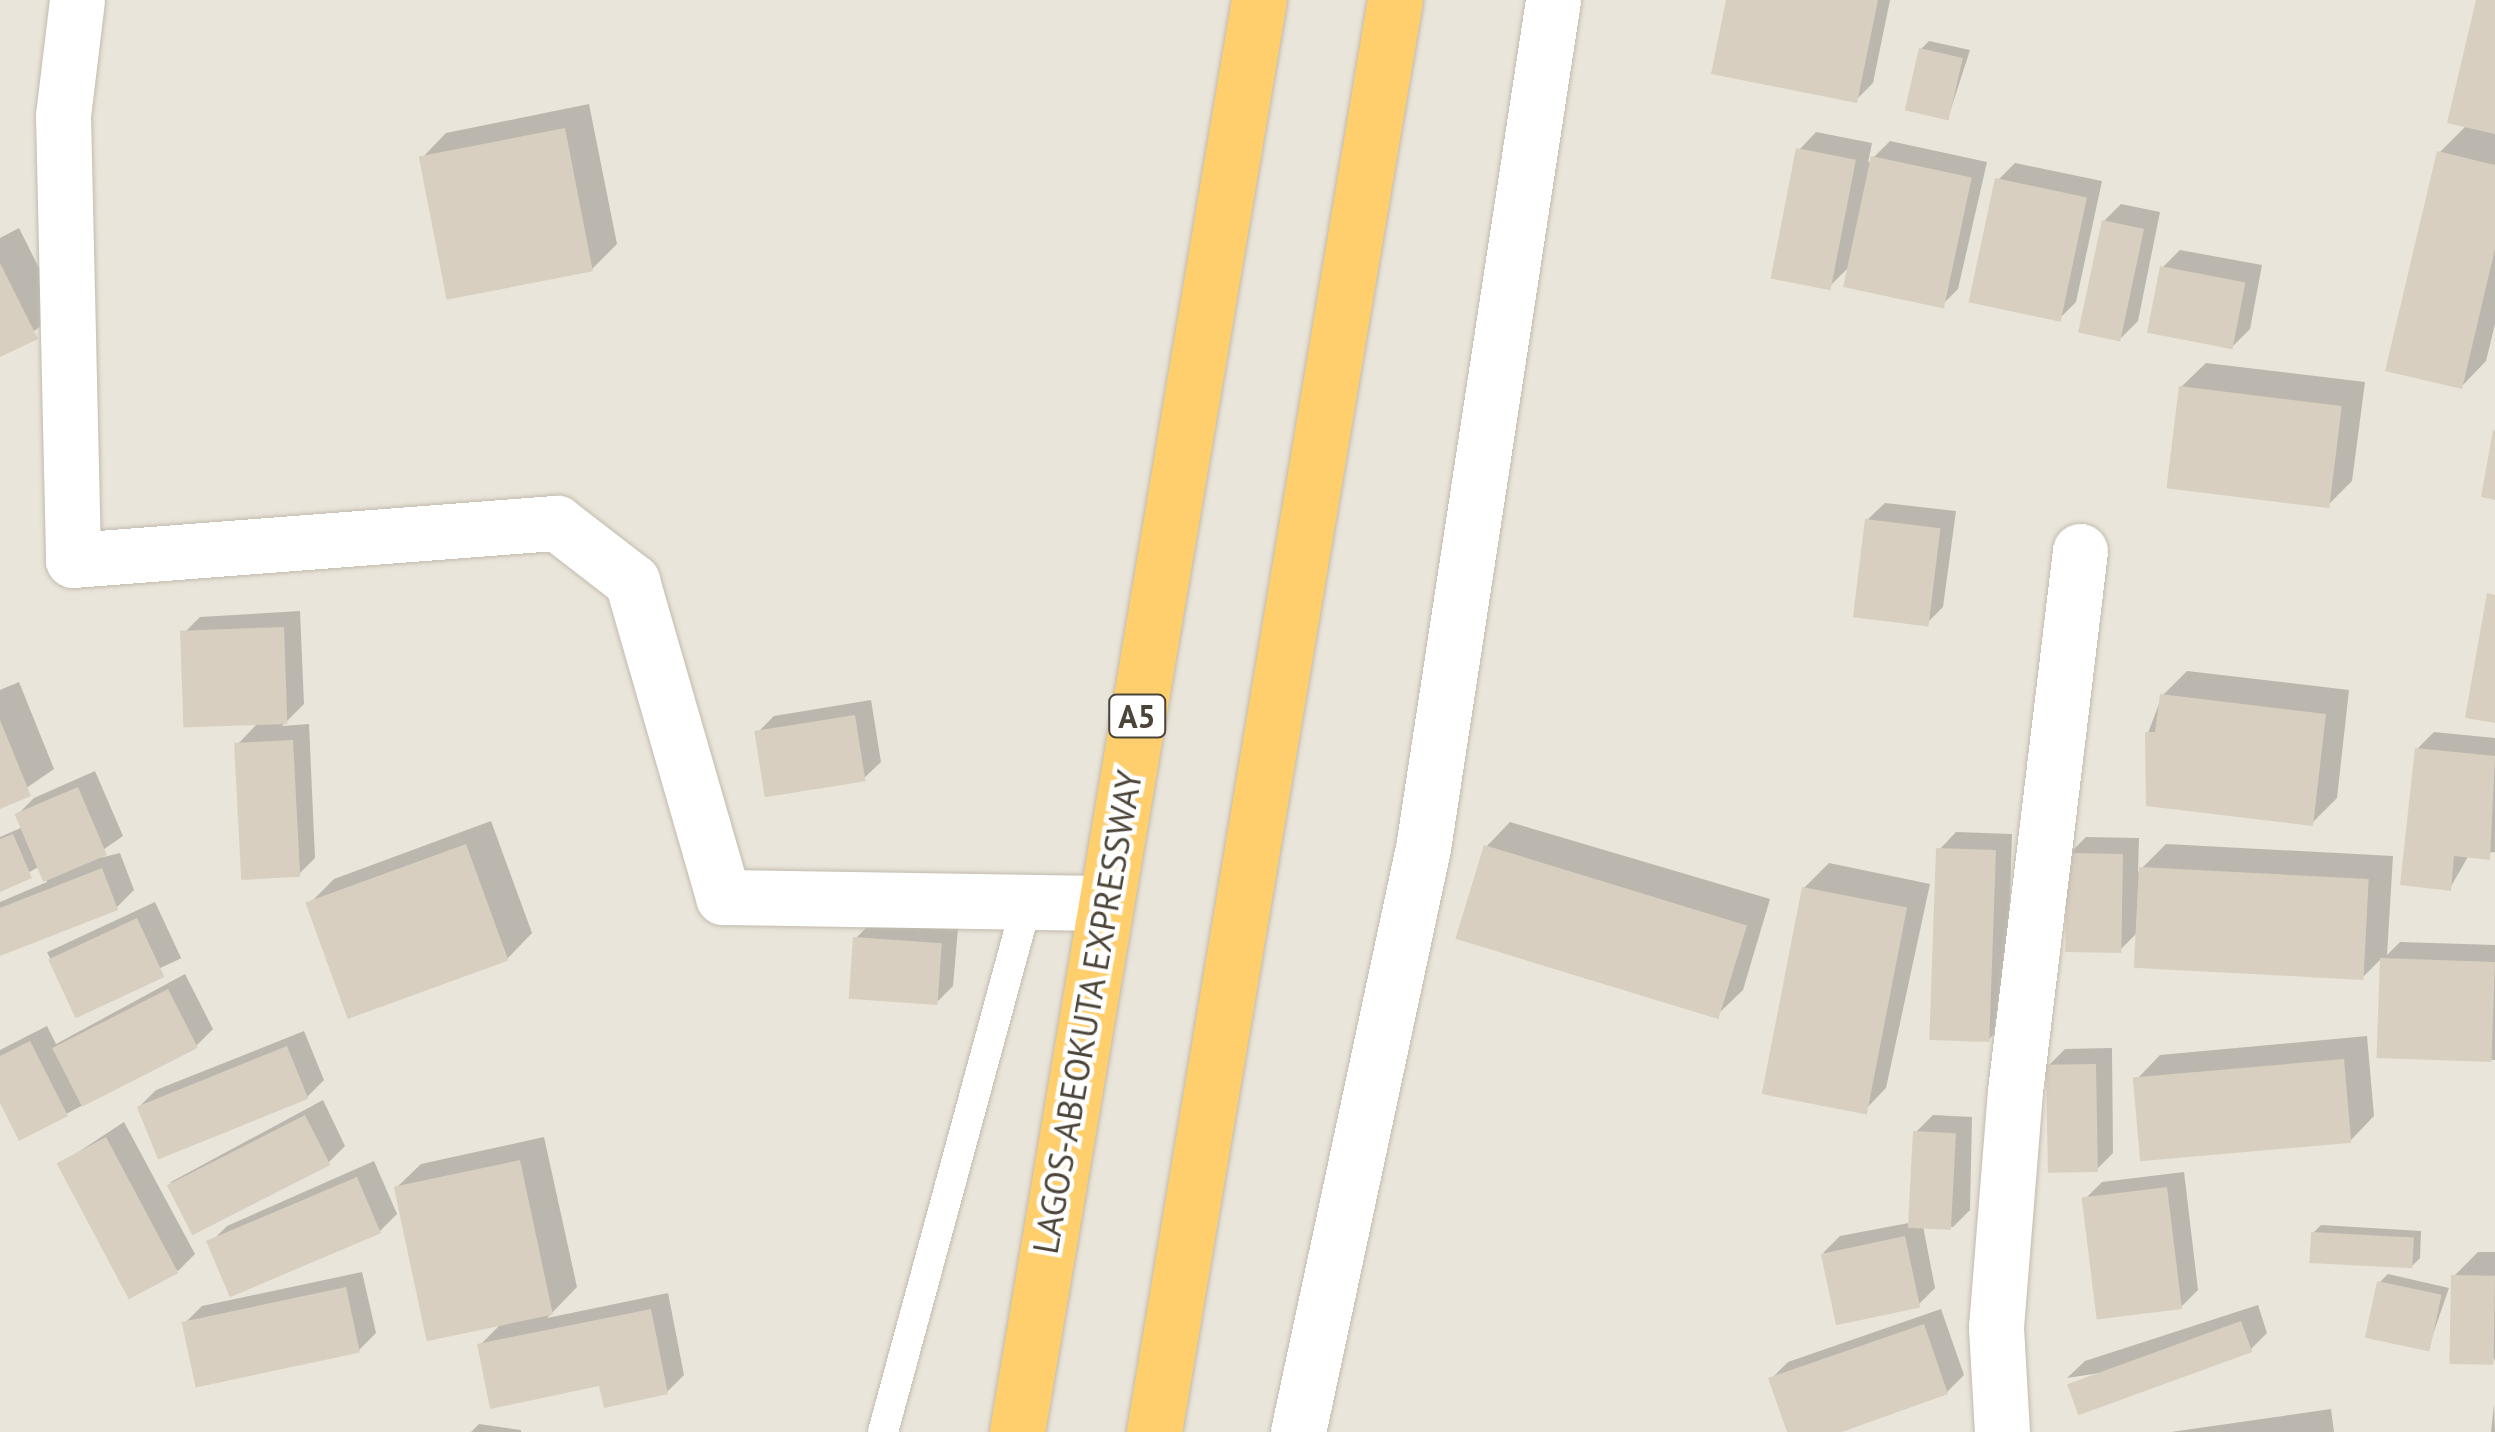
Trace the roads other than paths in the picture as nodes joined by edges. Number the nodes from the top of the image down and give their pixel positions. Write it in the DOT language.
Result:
graph roads {
  1 [pos="77,0"];
  2 [pos="1258,0"];
  3 [pos="1395,0"];
  4 [pos="1553,0"];
  5 [pos="2080,552"];
  6 [pos="1027,902"];
  7 [pos="1105,903"];
  8 [pos="883,1432"];
  9 [pos="1017,1432"];
  10 [pos="1154,1432"];
  11 [pos="1298,1432"];
  12 [pos="2002,1432"];
  1 -- 6 [label="street"];
  2 -- 7 [label="highway, LAGOS-ABEOKUTA EXPRESSWAY / A5"];
  3 -- 10 [label="highway"];
  4 -- 11 [label="street"];
  5 -- 12 [label="street"];
  6 -- 7 [label="street"];
  6 -- 8 [label="lane"];
  7 -- 9 [label="highway, LAGOS-ABEOKUTA EXPRESSWAY / A5"];
}
